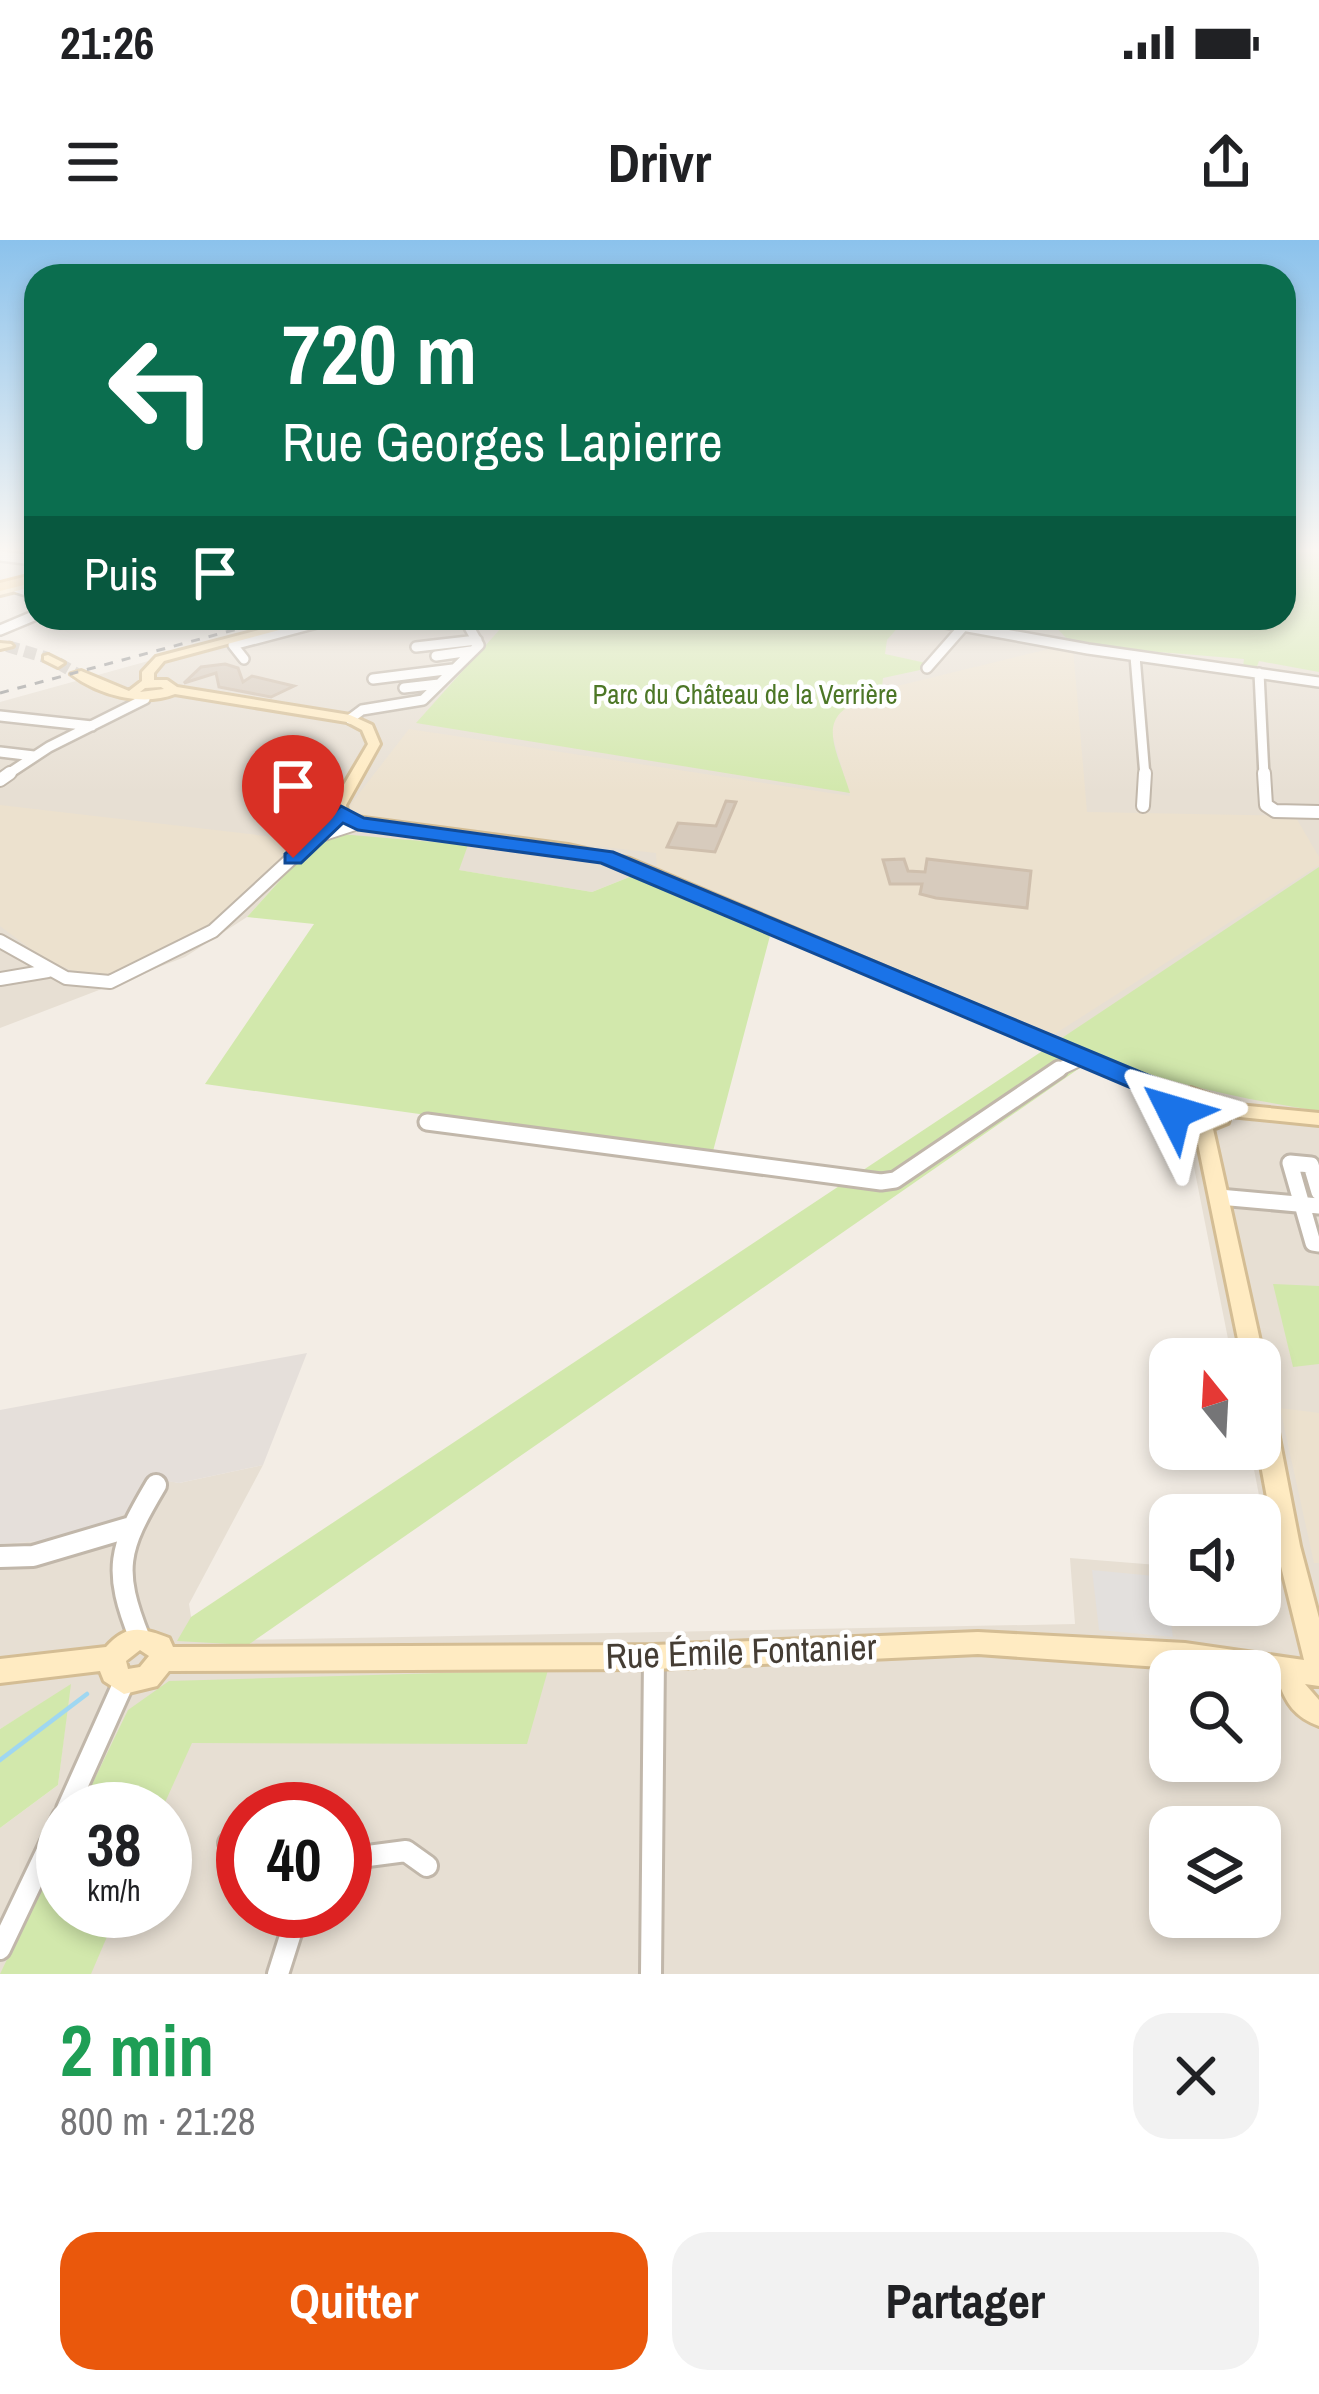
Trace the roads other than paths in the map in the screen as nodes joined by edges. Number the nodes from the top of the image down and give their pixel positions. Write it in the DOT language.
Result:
graph roads {
  1 [pos="273,631"];
  2 [pos="282,631"];
  3 [pos="465,631"];
  4 [pos="472,631"];
  5 [pos="960,631"];
  6 [pos="986,631"];
  7 [pos="231,643"];
  8 [pos="416,647"];
  9 [pos="467,655"];
  10 [pos="1135,656"];
  11 [pos="244,658"];
  12 [pos="438,659"];
  13 [pos="927,668"];
  14 [pos="454,669"];
  15 [pos="1259,674"];
  16 [pos="373,679"];
  17 [pos="1319,682"];
  18 [pos="440,684"];
  19 [pos="404,688"];
  20 [pos="141,690"];
  21 [pos="354,715"];
  22 [pos="0,716"];
  23 [pos="92,726"];
  24 [pos="0,752"];
  25 [pos="34,756"];
  26 [pos="3,774"];
  27 [pos="1143,806"];
  28 [pos="1319,812"];
  29 [pos="341,813"];
  30 [pos="358,823"];
  31 [pos="316,836"];
  32 [pos="0,941"];
  33 [pos="48,971"];
  34 [pos="0,979"];
  35 [pos="1081,1059"];
  36 [pos="1177,1097"];
  37 [pos="1222,1109"];
  38 [pos="1319,1119"];
  39 [pos="427,1121"];
  40 [pos="1203,1126"];
  41 [pos="1319,1192"];
  42 [pos="1219,1197"];
  43 [pos="1301,1204"];
  44 [pos="1319,1205"];
  45 [pos="1319,1244"];
  46 [pos="1248,1338"];
  47 [pos="1274,1470"];
  48 [pos="156,1485"];
  49 [pos="131,1527"];
  50 [pos="0,1557"];
  51 [pos="140,1639"];
  52 [pos="654,1657"];
  53 [pos="162,1659"];
  54 [pos="119,1670"];
  55 [pos="1288,1670"];
  56 [pos="0,1671"];
  57 [pos="1319,1671"];
  58 [pos="1319,1714"];
  59 [pos="77,1782"];
  60 [pos="372,1855"];
  61 [pos="427,1866"];
  62 [pos="36,1874"];
  63 [pos="289,1938"];
  64 [pos="0,1949"];
  65 [pos="278,1974"];
  66 [pos="651,1974"];
  1 -- 7 [label="street"];
  2 -- 7 [label="street"];
  3 -- 8 [label="street"];
  4 -- 9 [label="street"];
  5 -- 13 [label="street"];
  6 -- 10 [label="street"];
  7 -- 11 [label="street"];
  7 -- 20 [label="street"];
  9 -- 12 [label="street"];
  9 -- 14 [label="street"];
  10 -- 15 [label="street"];
  10 -- 27 [label="street"];
  14 -- 16 [label="street"];
  14 -- 18 [label="street"];
  15 -- 17 [label="street"];
  15 -- 28 [label="street"];
  18 -- 19 [label="street"];
  18 -- 21 [label="street"];
  20 -- 21 [label="street"];
  20 -- 23 [label="street"];
  21 -- 29 [label="street"];
  22 -- 23 [label="street"];
  23 -- 25 [label="street"];
  24 -- 25 [label="street"];
  25 -- 26 [label="street"];
  29 -- 30 [label="street"];
  29 -- 31 [label="street"];
  30 -- 31 [label="street"];
  30 -- 35 [label="street"];
  31 -- 33 [label="street"];
  32 -- 33 [label="street"];
  33 -- 34 [label="street"];
  35 -- 36 [label="street"];
  35 -- 39 [label="street"];
  36 -- 37 [label="street"];
  36 -- 40 [label="street"];
  37 -- 38 [label="street"];
  37 -- 40 [label="street"];
  40 -- 42 [label="street"];
  41 -- 43 [label="street"];
  42 -- 43 [label="street"];
  42 -- 46 [label="street"];
  43 -- 44 [label="street"];
  43 -- 45 [label="street"];
  47 -- 57 [label="street"];
  48 -- 49 [label="street"];
  49 -- 50 [label="street"];
  49 -- 51 [label="street"];
  51 -- 53 [label="street"];
  51 -- 54 [label="street"];
  52 -- 53 [label="street, Rue Émile Fontanier"];
  52 -- 55 [label="street, Rue Émile Fontanier"];
  52 -- 66 [label="street"];
  53 -- 54 [label="street"];
  54 -- 56 [label="street"];
  54 -- 59 [label="street"];
  55 -- 57 [label="street, Rue Émile Fontanier"];
  55 -- 58 [label="street"];
  60 -- 61 [label="street"];
  62 -- 64 [label="street"];
  63 -- 65 [label="street"];
}
